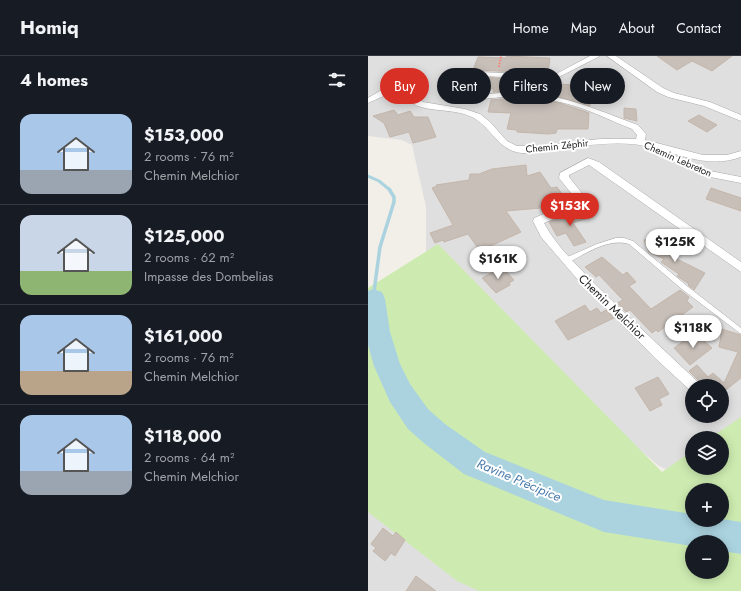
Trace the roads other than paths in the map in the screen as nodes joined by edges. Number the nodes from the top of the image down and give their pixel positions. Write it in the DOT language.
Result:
graph roads {
  1 [pos="596,56"];
  2 [pos="611,56"];
  3 [pos="491,74"];
  4 [pos="491,96"];
  5 [pos="368,102"];
  6 [pos="741,118"];
  7 [pos="640,142"];
  8 [pos="741,154"];
  9 [pos="741,180"];
  10 [pos="567,260"];
  11 [pos="741,268"];
  12 [pos="741,331"];
  13 [pos="686,379"];
  1 -- 3 [label="street"];
  2 -- 6 [label="street"];
  4 -- 7 [label="street"];
  5 -- 7 [label="street, Chemin Zéphir"];
  7 -- 8 [label="street, Chemin Zéphir"];
  7 -- 9 [label="street, Chemin Lebreton"];
  10 -- 11 [label="street, Chemin Melchior"];
  10 -- 12 [label="lane, Chemin Melchior"];
  10 -- 13 [label="street, Chemin Melchior"];
}
